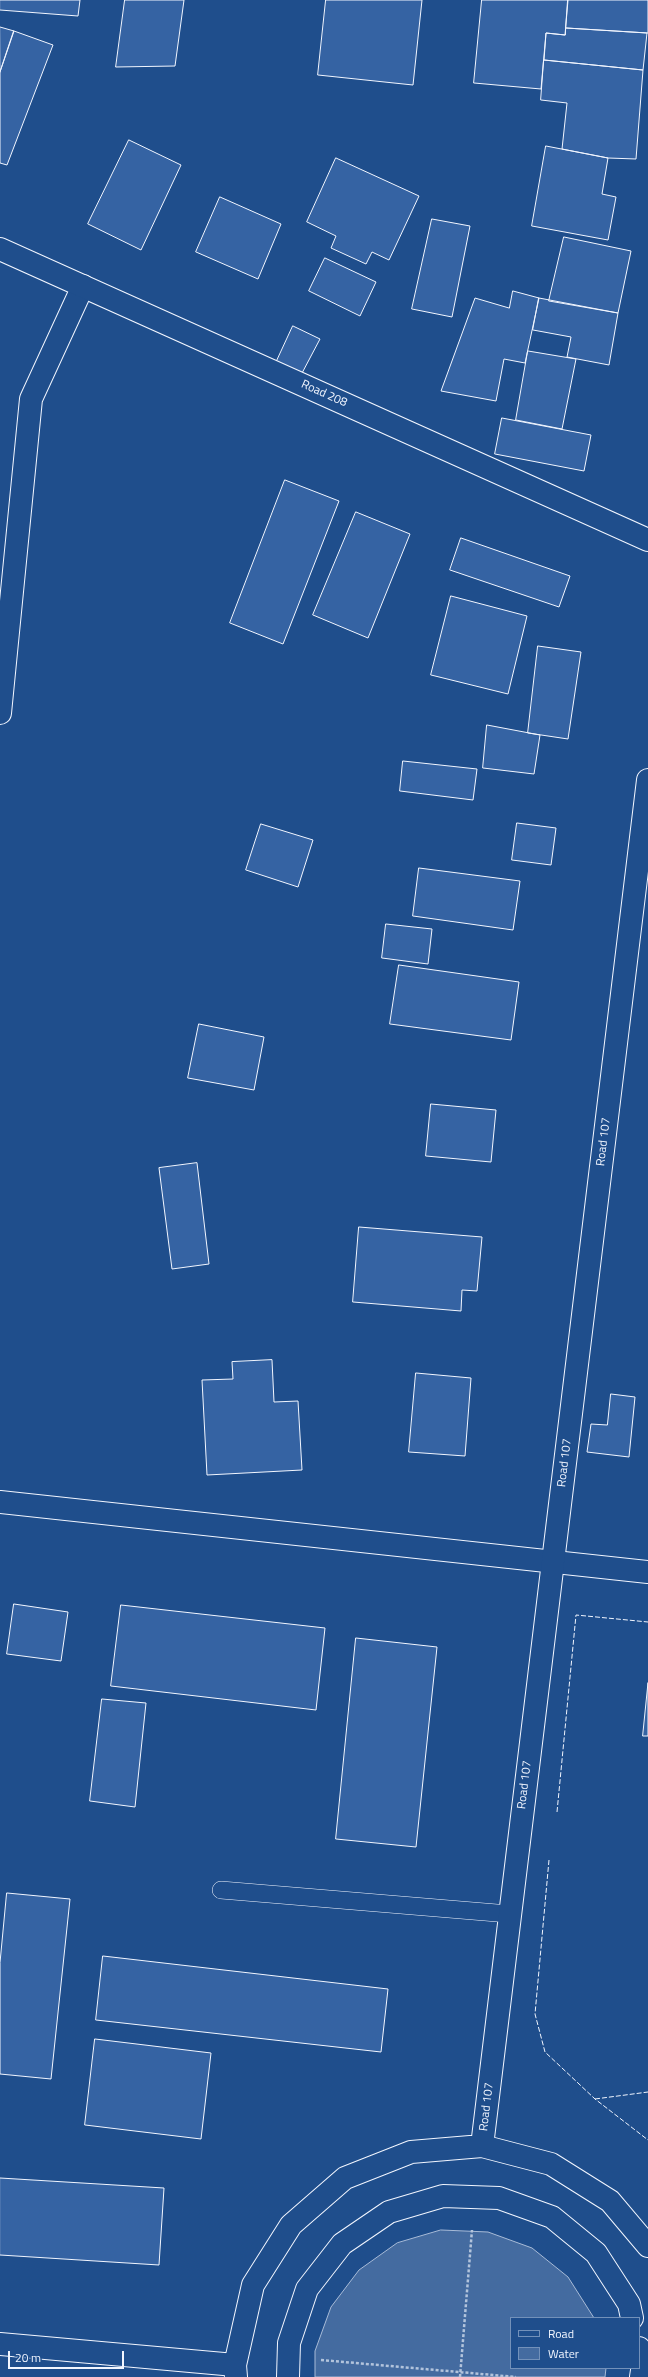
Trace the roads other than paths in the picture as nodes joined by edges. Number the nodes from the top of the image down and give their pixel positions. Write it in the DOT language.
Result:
graph roads {
  1 [pos="0,249"];
  2 [pos="83,286"];
  3 [pos="648,540"];
  4 [pos="0,713"];
  5 [pos="648,780"];
  6 [pos="0,1502"];
  7 [pos="553,1561"];
  8 [pos="648,1572"];
  9 [pos="222,1890"];
  10 [pos="509,1914"];
  11 [pos="482,2146"];
  12 [pos="648,2246"];
  13 [pos="632,2317"];
  14 [pos="0,2344"];
  15 [pos="640,2353"];
  16 [pos="235,2371"];
  17 [pos="288,2377"];
  18 [pos="641,2377"];
  1 -- 2 [label="street, Road 208"];
  2 -- 3 [label="street, Road 208"];
  2 -- 4 [label="street"];
  5 -- 7 [label="street, Road 107"];
  6 -- 7 [label="street"];
  7 -- 8 [label="street"];
  7 -- 10 [label="street, Road 107"];
  9 -- 10 [label="lane"];
  10 -- 11 [label="street, Road 107"];
  11 -- 12 [label="street"];
  11 -- 16 [label="street"];
  13 -- 17 [label="street"];
  14 -- 16 [label="street"];
  15 -- 18 [label="street"];
}
